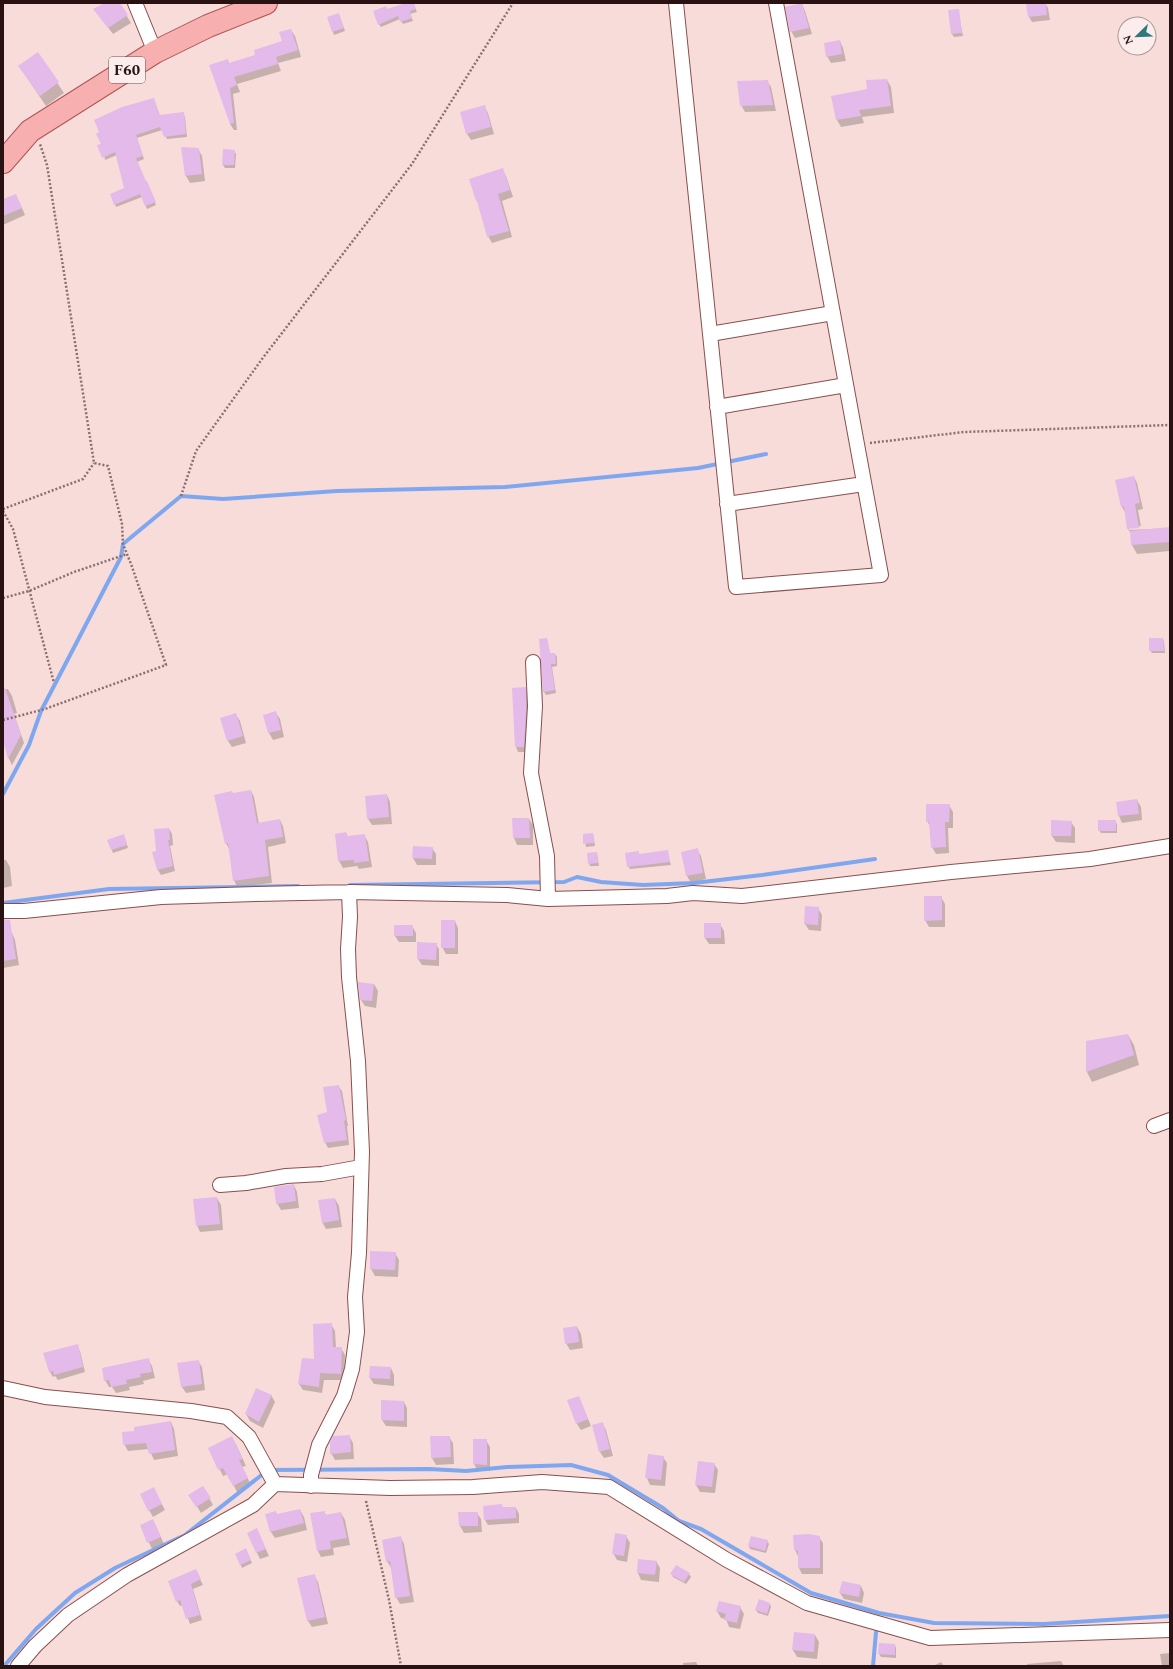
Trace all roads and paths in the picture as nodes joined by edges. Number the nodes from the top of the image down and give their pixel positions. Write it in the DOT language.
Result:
graph roads {
  1 [pos="135,3"];
  2 [pos="266,3"];
  3 [pos="513,3"];
  4 [pos="676,3"];
  5 [pos="776,3"];
  6 [pos="155,52"];
  7 [pos="30,131"];
  8 [pos="3,162"];
  9 [pos="833,313"];
  10 [pos="710,334"];
  11 [pos="846,385"];
  12 [pos="717,407"];
  13 [pos="1170,425"];
  14 [pos="857,444"];
  15 [pos="94,463"];
  16 [pos="864,484"];
  17 [pos="181,496"];
  18 [pos="727,504"];
  19 [pos="3,510"];
  20 [pos="127,554"];
  21 [pos="29,591"];
  22 [pos="3,598"];
  23 [pos="533,662"];
  24 [pos="54,683"];
  25 [pos="3,720"];
  26 [pos="1170,846"];
  27 [pos="349,892"];
  28 [pos="548,899"];
  29 [pos="3,911"];
  30 [pos="1170,1120"];
  31 [pos="1154,1126"];
  32 [pos="360,1167"];
  33 [pos="220,1185"];
  34 [pos="3,1388"];
  35 [pos="275,1484"];
  36 [pos="311,1486"];
  37 [pos="363,1488"];
  38 [pos="1170,1630"];
  39 [pos="18,1666"];
  40 [pos="401,1666"];
  1 -- 6 [label="street"];
  2 -- 6 [label="main road, F60"];
  3 -- 17 [label="path"];
  4 -- 10 [label="street"];
  5 -- 9 [label="street"];
  6 -- 7 [label="main road, F60"];
  7 -- 8 [label="main road, F60"];
  7 -- 15 [label="path"];
  9 -- 10 [label="street"];
  9 -- 11 [label="street"];
  10 -- 12 [label="street"];
  11 -- 12 [label="street"];
  11 -- 14 [label="street"];
  12 -- 18 [label="street"];
  13 -- 14 [label="path"];
  14 -- 16 [label="street"];
  15 -- 19 [label="path"];
  15 -- 20 [label="path"];
  16 -- 18 [label="street"];
  16 -- 18 [label="street"];
  19 -- 21 [label="path"];
  20 -- 21 [label="path"];
  20 -- 25 [label="path"];
  21 -- 22 [label="path"];
  21 -- 24 [label="path"];
  23 -- 28 [label="street"];
  26 -- 28 [label="street"];
  27 -- 28 [label="street"];
  27 -- 29 [label="street"];
  27 -- 32 [label="street"];
  30 -- 31 [label="street"];
  32 -- 33 [label="street"];
  32 -- 36 [label="street"];
  34 -- 35 [label="street"];
  35 -- 36 [label="street"];
  35 -- 39 [label="street"];
  36 -- 37 [label="street"];
  37 -- 38 [label="street"];
  37 -- 40 [label="path"];
}
